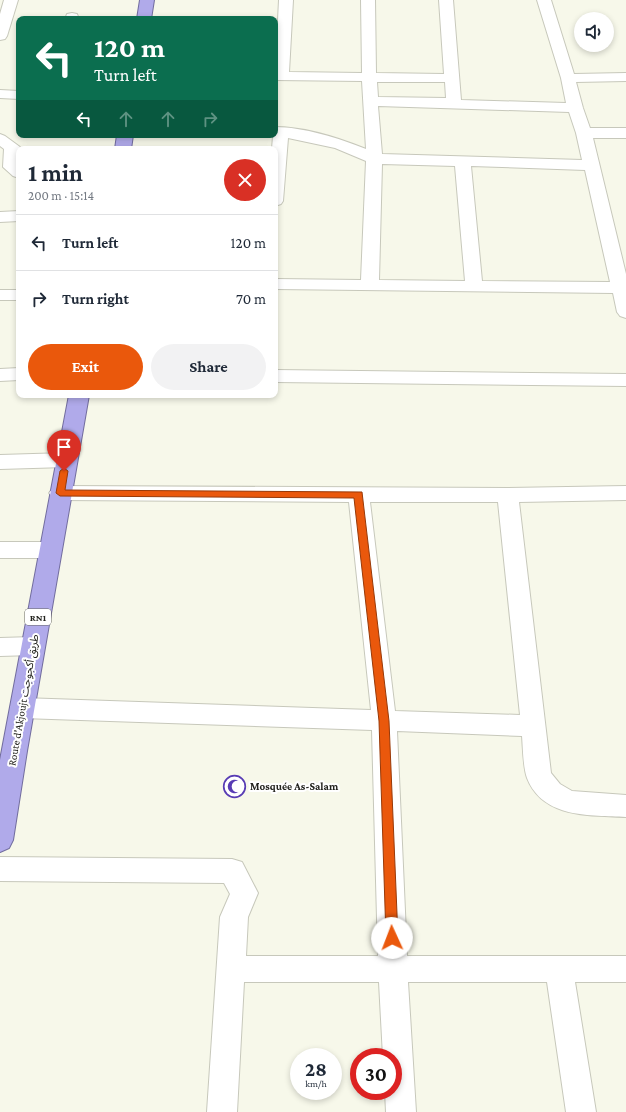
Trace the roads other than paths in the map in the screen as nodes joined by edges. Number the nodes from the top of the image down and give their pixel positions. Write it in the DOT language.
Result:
graph roads {
  1 [pos="11,0"];
  2 [pos="147,0"];
  3 [pos="286,0"];
  4 [pos="368,0"];
  5 [pos="446,0"];
  6 [pos="544,0"];
  7 [pos="144,16"];
  8 [pos="0,36"];
  9 [pos="279,76"];
  10 [pos="369,77"];
  11 [pos="626,77"];
  12 [pos="452,78"];
  13 [pos="568,78"];
  14 [pos="0,94"];
  15 [pos="16,94"];
  16 [pos="370,101"];
  17 [pos="456,103"];
  18 [pos="575,108"];
  19 [pos="278,132"];
  20 [pos="584,133"];
  21 [pos="626,133"];
  22 [pos="0,139"];
  23 [pos="374,159"];
  24 [pos="462,162"];
  25 [pos="591,164"];
  26 [pos="10,169"];
  27 [pos="16,216"];
  28 [pos="0,217"];
  29 [pos="278,284"];
  30 [pos="370,286"];
  31 [pos="474,286"];
  32 [pos="623,288"];
  33 [pos="0,294"];
  34 [pos="16,294"];
  35 [pos="626,312"];
  36 [pos="0,374"];
  37 [pos="16,374"];
  38 [pos="278,376"];
  39 [pos="626,380"];
  40 [pos="78,398"];
  41 [pos="66,460"];
  42 [pos="0,462"];
  43 [pos="60,493"];
  44 [pos="626,493"];
  45 [pos="358,494"];
  46 [pos="508,495"];
  47 [pos="0,550"];
  48 [pos="50,550"];
  49 [pos="33,646"];
  50 [pos="0,647"];
  51 [pos="22,708"];
  52 [pos="384,721"];
  53 [pos="534,726"];
  54 [pos="7,751"];
  55 [pos="626,806"];
  56 [pos="0,840"];
  57 [pos="0,869"];
  58 [pos="230,969"];
  59 [pos="393,969"];
  60 [pos="559,969"];
  61 [pos="626,969"];
  62 [pos="222,1112"];
  63 [pos="401,1112"];
  64 [pos="581,1112"];
  1 -- 8 [label="street"];
  2 -- 7 [label="highway"];
  3 -- 9 [label="street"];
  4 -- 10 [label="street"];
  5 -- 12 [label="street"];
  6 -- 13 [label="street"];
  9 -- 10 [label="street"];
  10 -- 12 [label="street"];
  10 -- 16 [label="street"];
  11 -- 13 [label="street"];
  12 -- 17 [label="street"];
  13 -- 18 [label="street"];
  14 -- 15 [label="street"];
  16 -- 17 [label="street"];
  16 -- 23 [label="street"];
  17 -- 18 [label="street"];
  18 -- 20 [label="street"];
  19 -- 23 [label="street"];
  20 -- 21 [label="street"];
  20 -- 25 [label="street"];
  22 -- 26 [label="street"];
  23 -- 24 [label="street"];
  23 -- 30 [label="street"];
  24 -- 25 [label="street"];
  24 -- 31 [label="street"];
  25 -- 32 [label="street"];
  27 -- 28 [label="street"];
  29 -- 30 [label="street"];
  30 -- 31 [label="street"];
  31 -- 32 [label="street"];
  32 -- 35 [label="street"];
  33 -- 34 [label="street"];
  36 -- 37 [label="street"];
  38 -- 39 [label="street"];
  40 -- 41 [label="highway, Route d'Akjoujt طريق أكجوجت / RN1"];
  41 -- 42 [label="street"];
  41 -- 43 [label="highway, Route d'Akjoujt طريق أكجوجت / RN1"];
  43 -- 45 [label="street"];
  43 -- 48 [label="highway, Route d'Akjoujt طريق أكجوجت / RN1"];
  44 -- 46 [label="street"];
  45 -- 46 [label="street"];
  45 -- 52 [label="street"];
  46 -- 53 [label="street"];
  47 -- 48 [label="street"];
  48 -- 49 [label="highway, Route d'Akjoujt طريق أكجوجت / RN1"];
  49 -- 50 [label="street"];
  49 -- 51 [label="highway, Route d'Akjoujt طريق أكجوجت / RN1"];
  51 -- 52 [label="street"];
  51 -- 54 [label="highway, Route d'Akjoujt طريق أكجوجت / RN1"];
  52 -- 53 [label="street"];
  52 -- 59 [label="street"];
  53 -- 55 [label="street"];
  54 -- 56 [label="highway, Route d'Akjoujt طريق أكجوجت / RN1"];
  57 -- 58 [label="street"];
  58 -- 59 [label="street"];
  58 -- 62 [label="street"];
  59 -- 60 [label="street"];
  59 -- 63 [label="street"];
  60 -- 61 [label="street"];
  60 -- 64 [label="street"];
}
